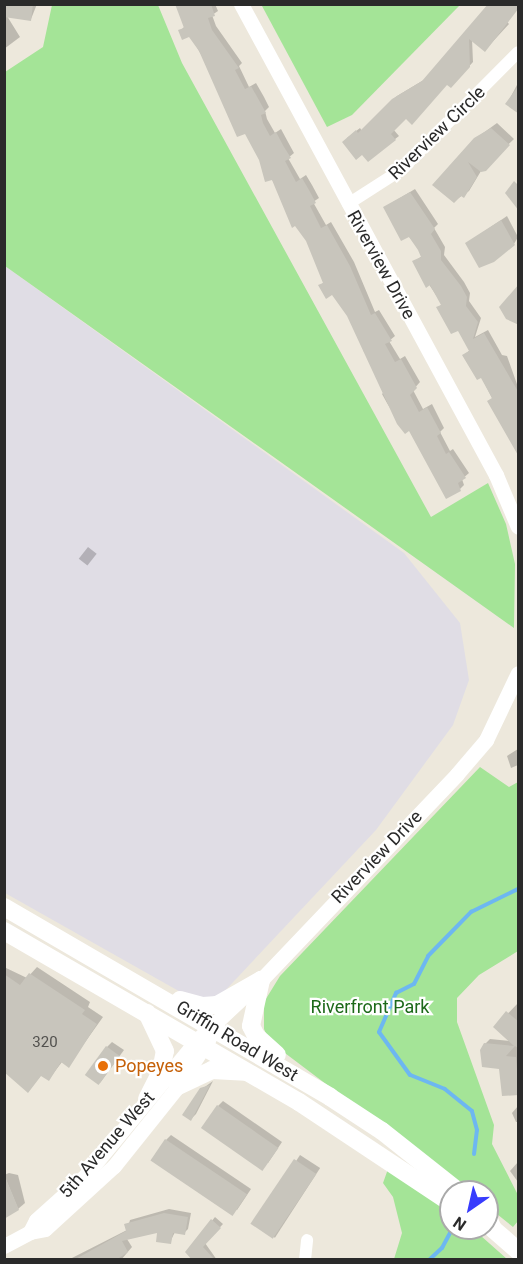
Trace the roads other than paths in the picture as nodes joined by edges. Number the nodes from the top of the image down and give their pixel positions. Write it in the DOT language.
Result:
graph roads {
  1 [pos="241,4"];
  2 [pos="519,52"];
  3 [pos="348,204"];
  4 [pos="519,527"];
  5 [pos="519,673"];
  6 [pos="4,907"];
  7 [pos="4,931"];
  8 [pos="261,980"];
  9 [pos="155,992"];
  10 [pos="146,1012"];
  11 [pos="214,1027"];
  12 [pos="201,1044"];
  13 [pos="250,1073"];
  14 [pos="304,1081"];
  15 [pos="178,1086"];
  16 [pos="147,1099"];
  17 [pos="444,1180"];
  18 [pos="439,1195"];
  19 [pos="499,1231"];
  20 [pos="30,1232"];
  21 [pos="307,1240"];
  22 [pos="516,1244"];
  23 [pos="4,1246"];
  24 [pos="305,1260"];
  1 -- 3 [label="street, Riverview Drive"];
  2 -- 3 [label="street, Riverview Circle"];
  3 -- 4 [label="street, Riverview Drive"];
  5 -- 8 [label="street, Riverview Drive"];
  6 -- 9 [label="main road, Griffin Road West"];
  7 -- 10 [label="main road, Griffin Road West"];
  8 -- 9 [label="main road"];
  8 -- 11 [label="street, Riverview Drive"];
  8 -- 14 [label="main road"];
  9 -- 11 [label="main road, Griffin Road West"];
  10 -- 12 [label="main road, Griffin Road West"];
  10 -- 16 [label="main road"];
  11 -- 12 [label="street, 5th Avenue West"];
  11 -- 14 [label="main road, Griffin Road West"];
  12 -- 13 [label="main road, Griffin Road West"];
  12 -- 15 [label="street, 5th Avenue West"];
  12 -- 16 [label="street, 5th Avenue West"];
  13 -- 15 [label="main road"];
  13 -- 18 [label="main road, Griffin Road West"];
  14 -- 17 [label="main road, Griffin Road West"];
  15 -- 20 [label="street, 5th Avenue West"];
  16 -- 20 [label="street, 5th Avenue West"];
  19 -- 22 [label="main road"];
  20 -- 23 [label="street, 5th Avenue West"];
  21 -- 24 [label="street"];
}
